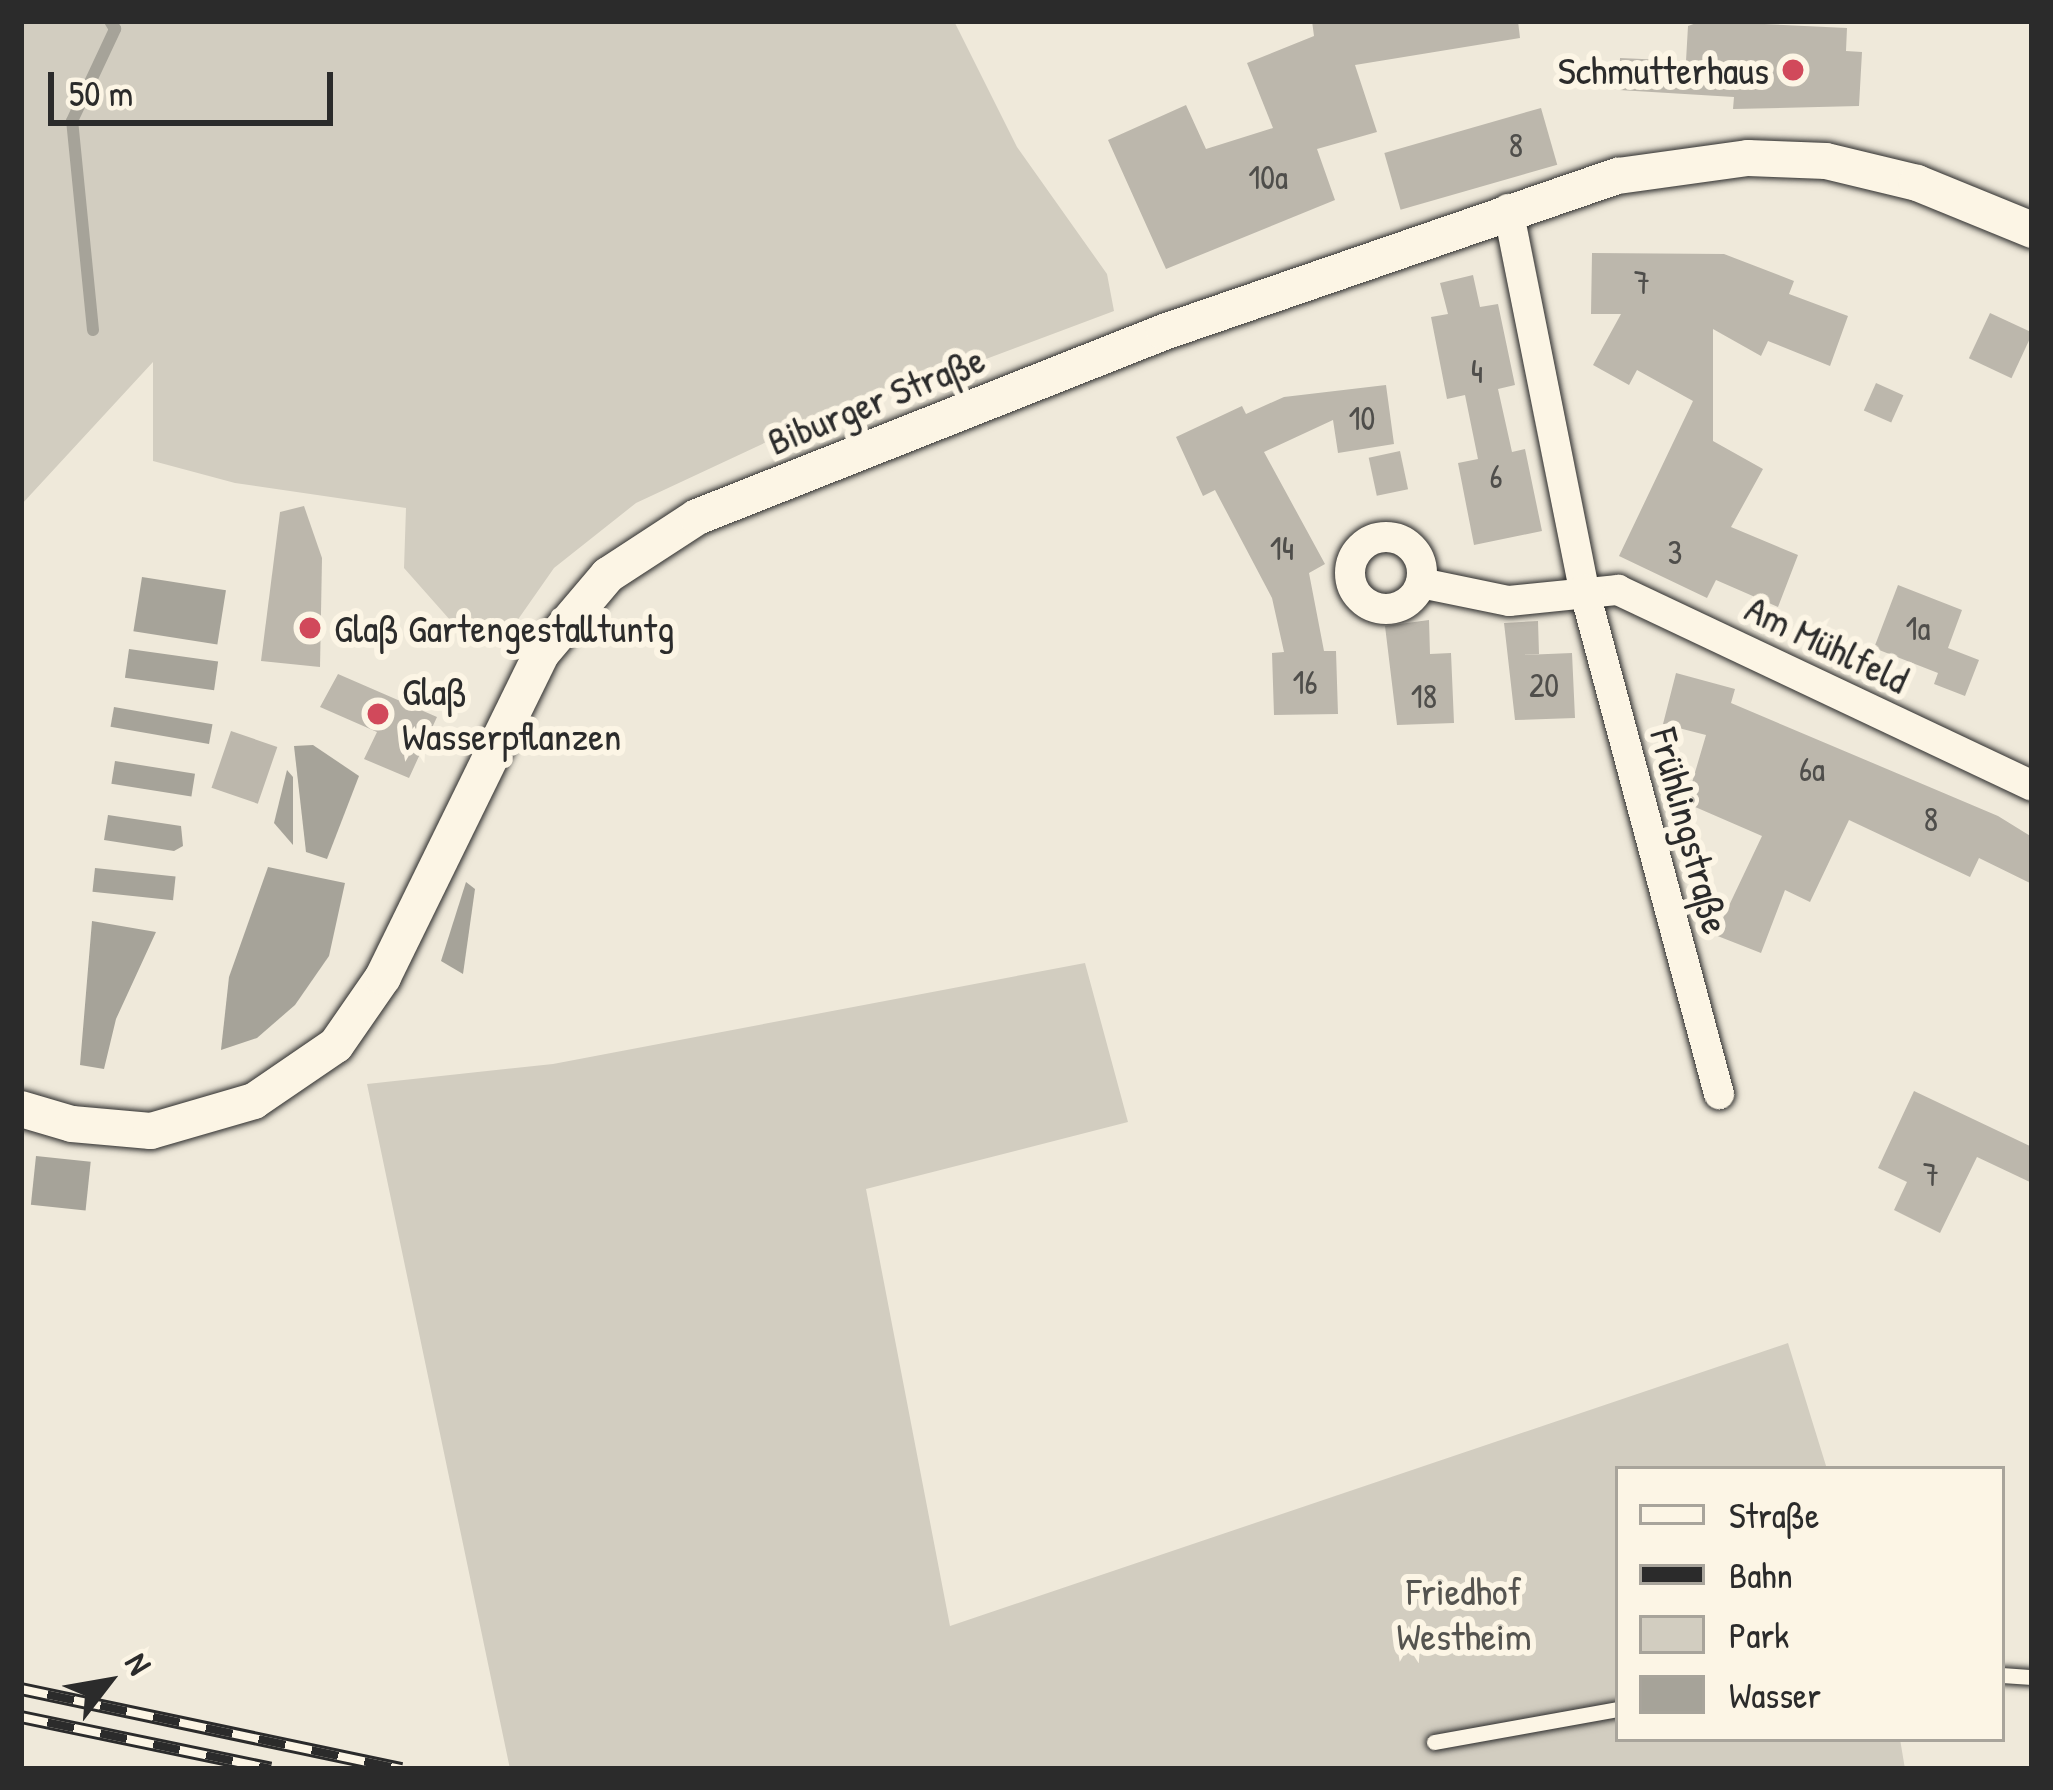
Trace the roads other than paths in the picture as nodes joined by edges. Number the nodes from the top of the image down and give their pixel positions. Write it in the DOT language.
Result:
graph roads {
  1 [pos="1508,208"];
  2 [pos="2032,230"];
  3 [pos="1421,583"];
  4 [pos="1584,589"];
  5 [pos="2032,786"];
  6 [pos="1719,1094"];
  7 [pos="21,1109"];
  8 [pos="1615,1710"];
  9 [pos="1434,1742"];
  1 -- 2 [label="street, Biburger Straße"];
  1 -- 4 [label="street, Frühlingstraße"];
  1 -- 7 [label="street, Biburger Straße"];
  3 -- 4 [label="street"];
  4 -- 5 [label="street, Am Mühlfeld"];
  4 -- 6 [label="street, Frühlingstraße"];
  8 -- 9 [label="lane"];
}
